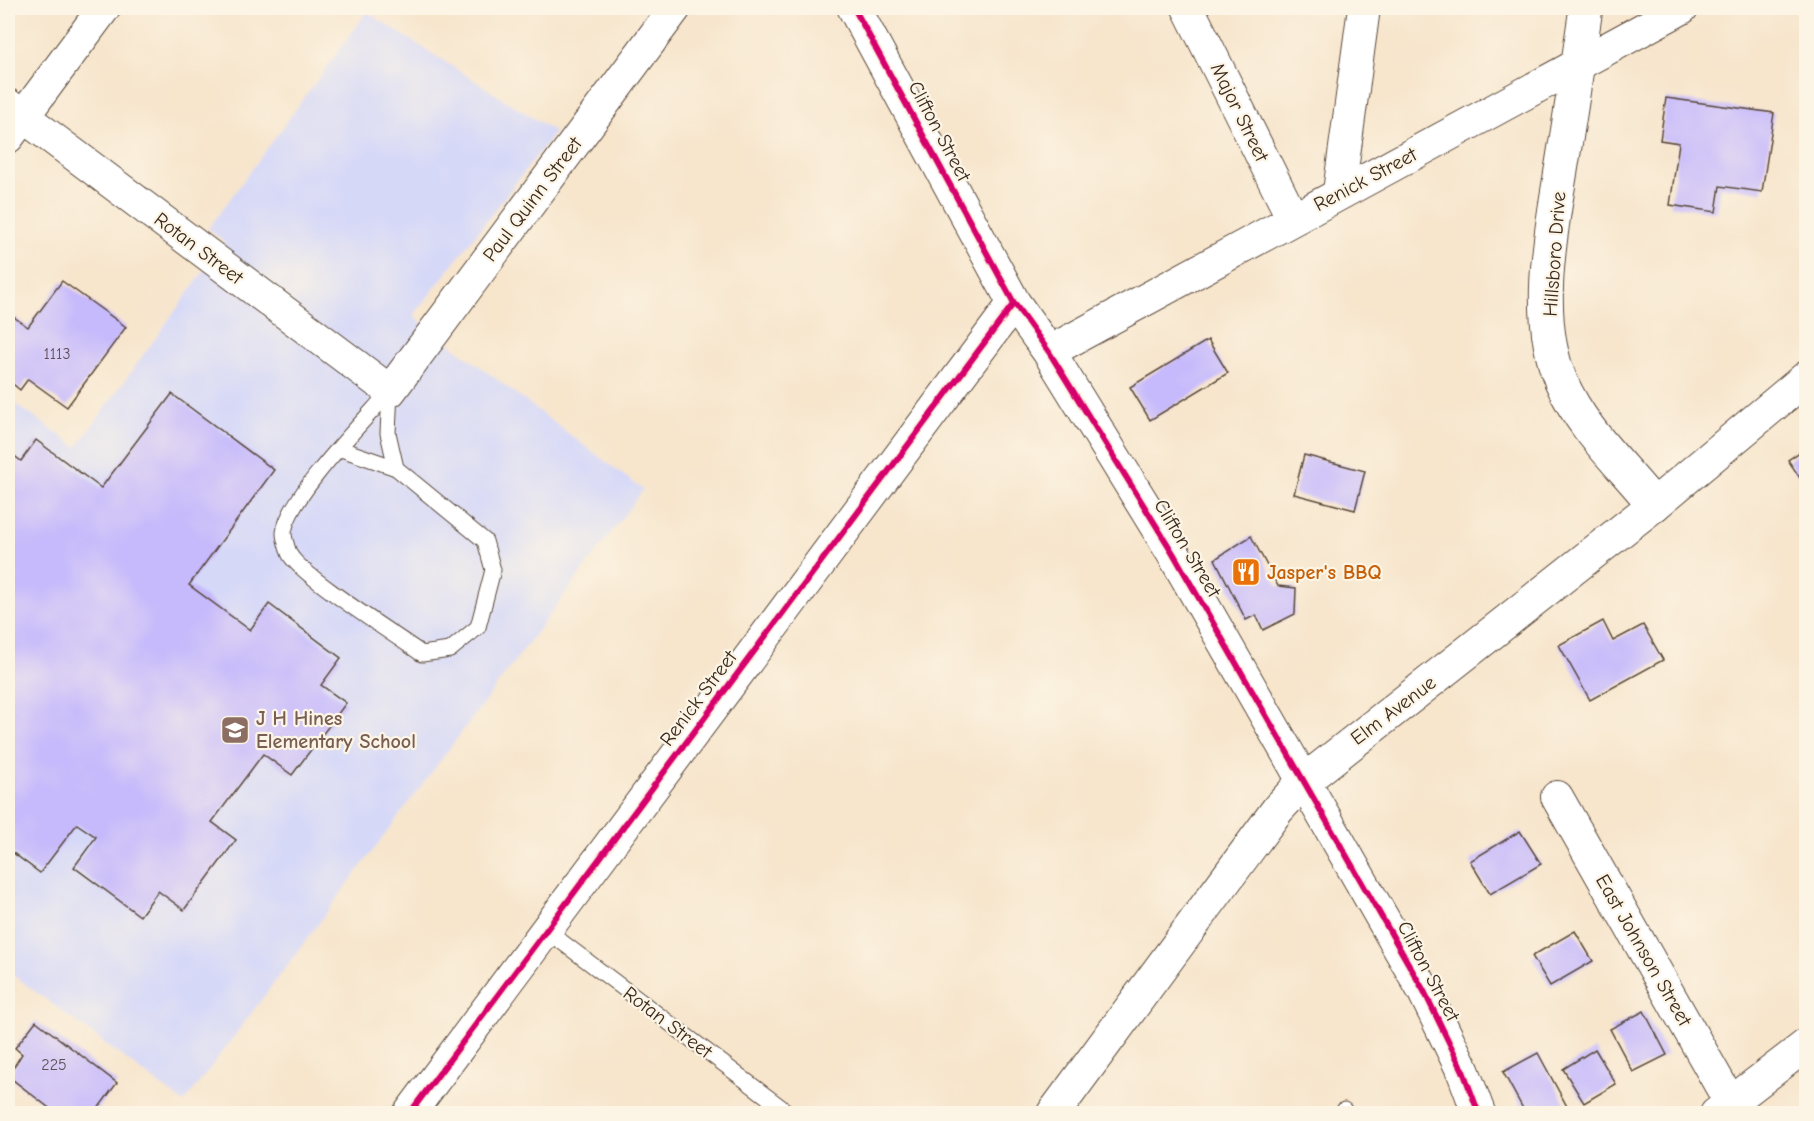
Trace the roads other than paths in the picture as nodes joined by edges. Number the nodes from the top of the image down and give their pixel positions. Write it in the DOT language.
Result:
graph roads {
  1 [pos="104,8"];
  2 [pos="675,8"];
  3 [pos="854,8"];
  4 [pos="1188,8"];
  5 [pos="1364,8"];
  6 [pos="1586,8"];
  7 [pos="1682,8"];
  8 [pos="1577,66"];
  9 [pos="13,119"];
  10 [pos="1339,192"];
  11 [pos="1292,218"];
  12 [pos="1014,303"];
  13 [pos="1049,352"];
  14 [pos="1806,378"];
  15 [pos="390,391"];
  16 [pos="340,448"];
  17 [pos="396,468"];
  18 [pos="1654,505"];
  19 [pos="1304,781"];
  20 [pos="1557,797"];
  21 [pos="546,930"];
  22 [pos="1806,1045"];
  23 [pos="1723,1108"];
  24 [pos="409,1113"];
  25 [pos="790,1113"];
  26 [pos="1053,1113"];
  27 [pos="1479,1113"];
  1 -- 9 [label="street"];
  2 -- 15 [label="street, Paul Quinn Street"];
  3 -- 12 [label="street, Clifton Street"];
  4 -- 11 [label="street, Major Street"];
  5 -- 10 [label="street"];
  6 -- 8 [label="street, Hillsboro Drive"];
  7 -- 8 [label="street, Renick Street"];
  8 -- 10 [label="street, Renick Street"];
  8 -- 18 [label="street, Hillsboro Drive"];
  9 -- 15 [label="street, Rotan Street"];
  10 -- 11 [label="street, Renick Street"];
  11 -- 13 [label="street, Renick Street"];
  12 -- 13 [label="street, Clifton Street"];
  12 -- 21 [label="street, Renick Street"];
  13 -- 19 [label="street, Clifton Street"];
  14 -- 18 [label="street, Elm Avenue"];
  15 -- 16 [label="lane"];
  15 -- 17 [label="lane"];
  16 -- 17 [label="lane"];
  16 -- 17 [label="lane"];
  18 -- 19 [label="street, Elm Avenue"];
  19 -- 26 [label="street, Elm Avenue"];
  19 -- 27 [label="street, Clifton Street"];
  20 -- 23 [label="street, East Johnson Street"];
  21 -- 24 [label="street, Renick Street"];
  21 -- 25 [label="lane, Rotan Street"];
  22 -- 23 [label="street"];
}
